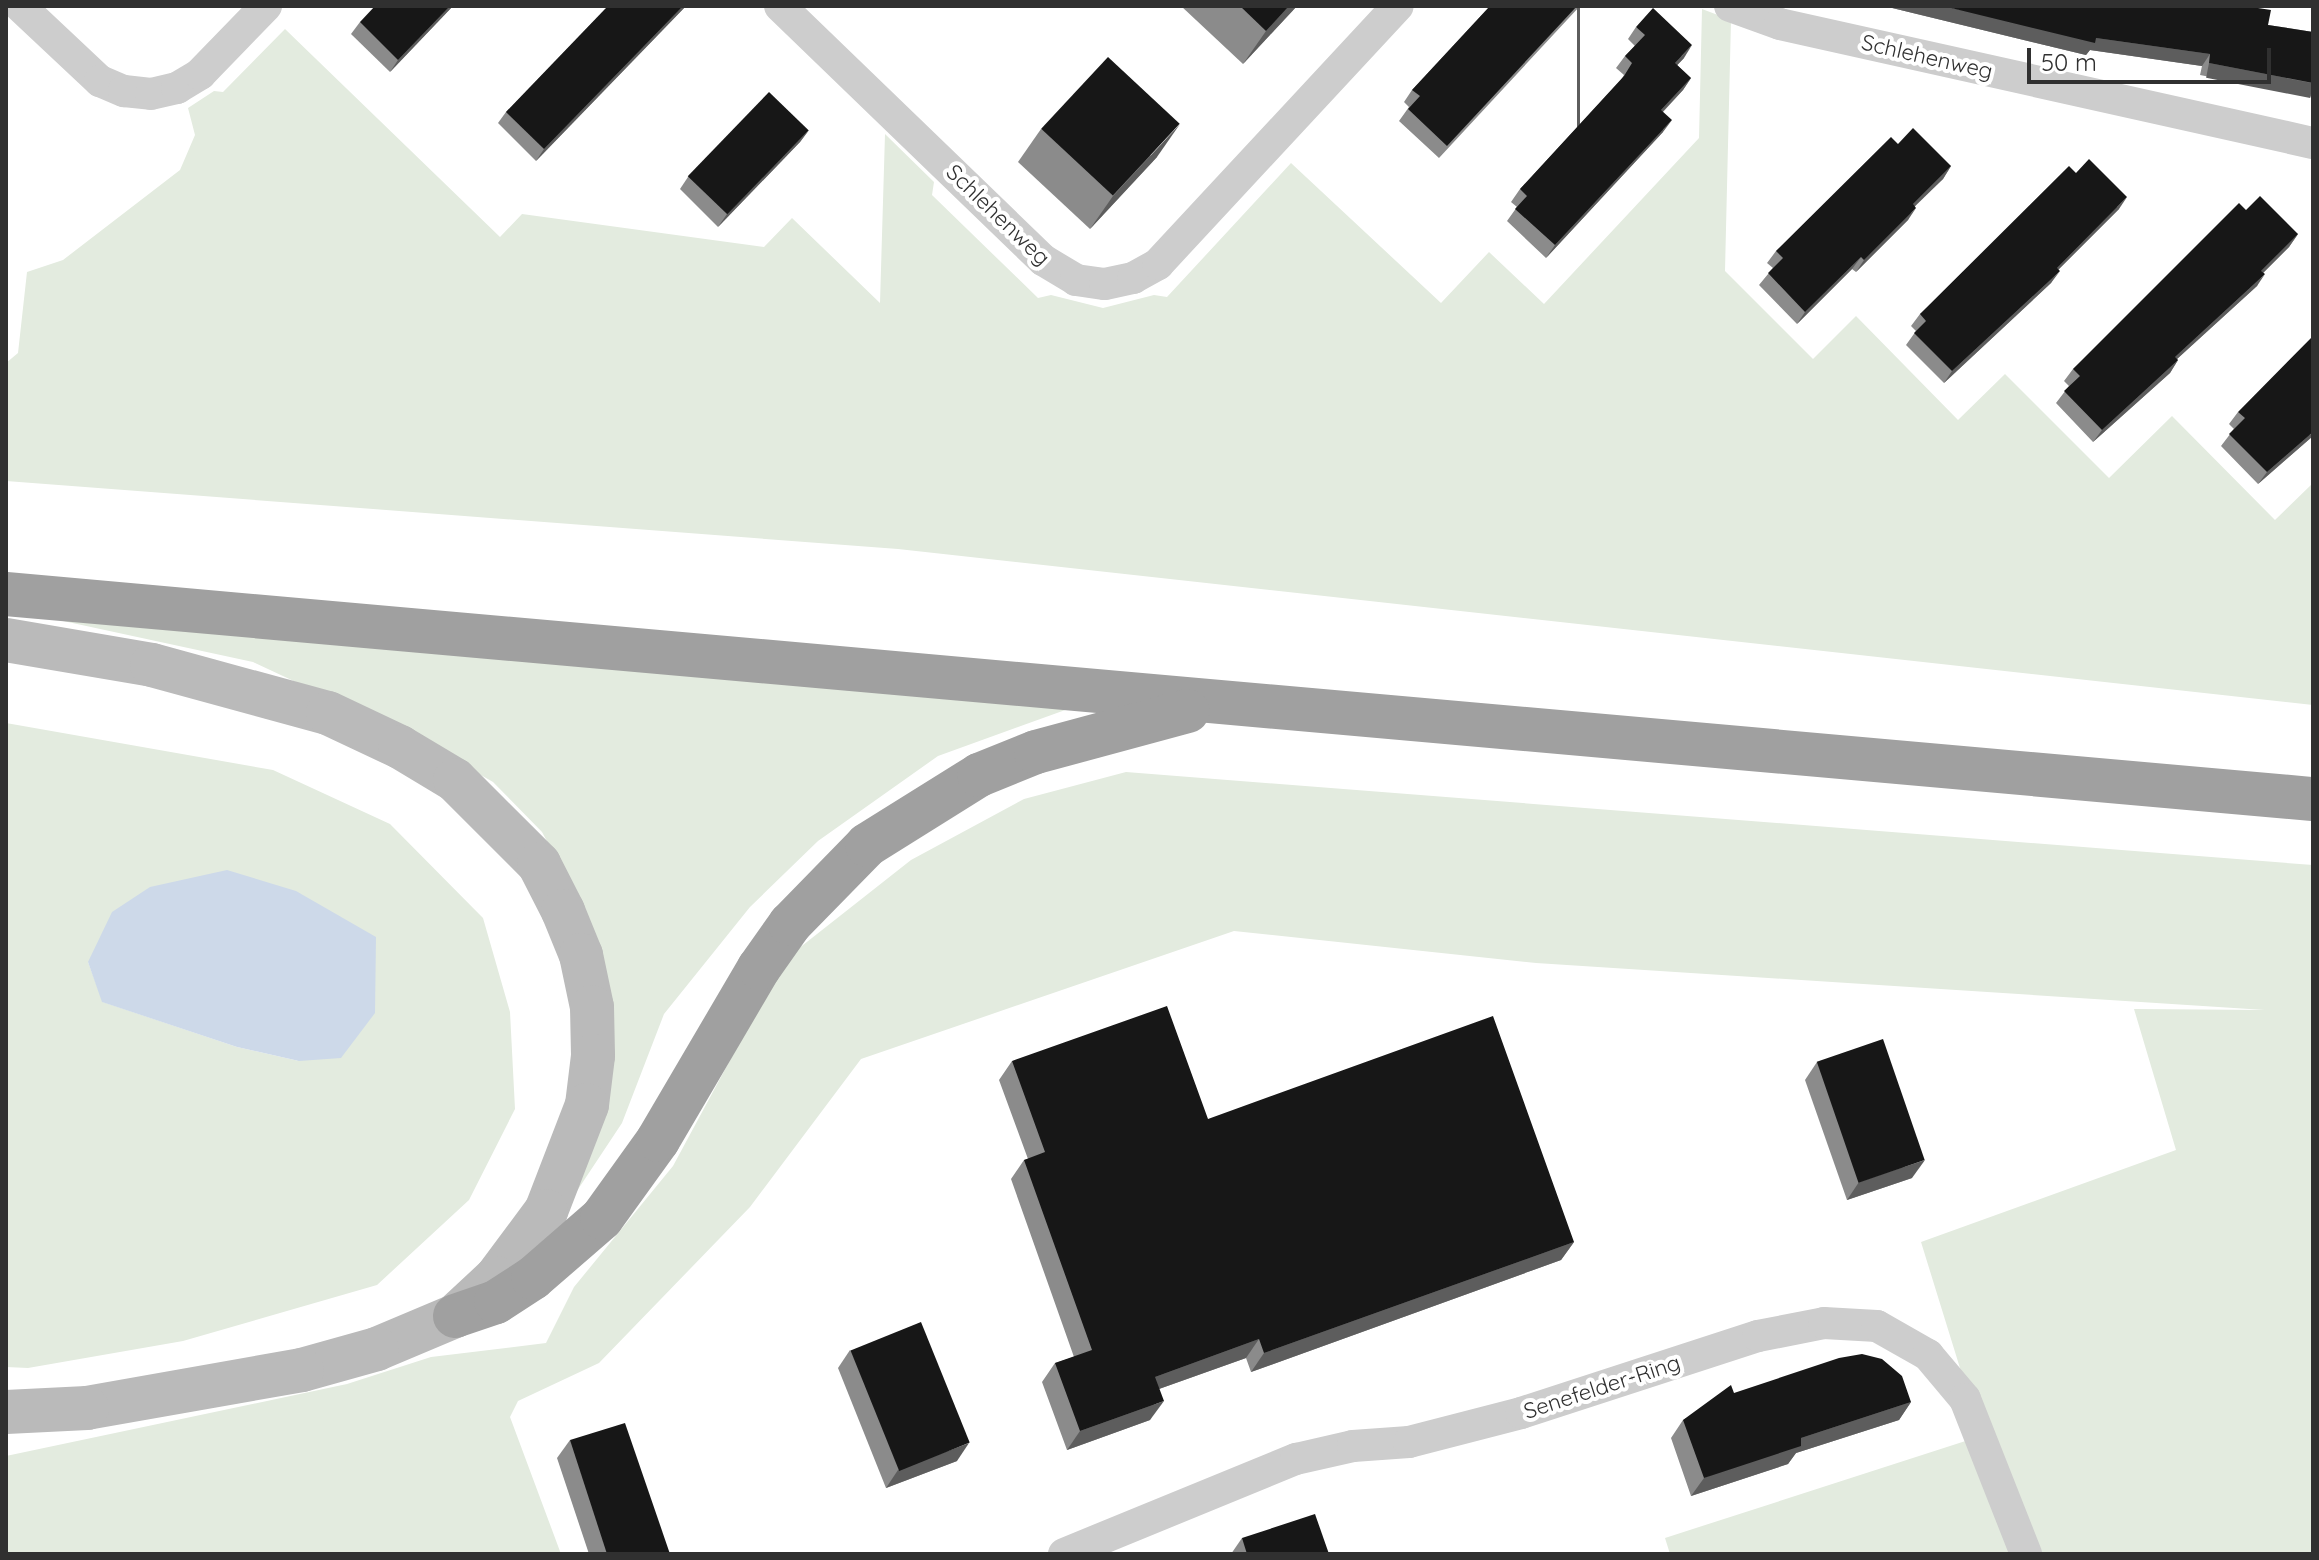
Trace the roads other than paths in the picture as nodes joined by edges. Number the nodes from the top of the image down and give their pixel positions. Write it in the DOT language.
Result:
graph roads {
  1 [pos="20,6"];
  2 [pos="266,6"];
  3 [pos="780,6"];
  4 [pos="1398,6"];
  5 [pos="1730,6"];
  6 [pos="2313,143"];
  7 [pos="6,594"];
  8 [pos="6,640"];
  9 [pos="1218,703"];
  10 [pos="2313,799"];
  11 [pos="455,1316"];
  12 [pos="87,1408"];
  13 [pos="6,1412"];
  14 [pos="6,1435"];
  15 [pos="1064,1554"];
  16 [pos="2026,1554"];
  1 -- 2 [label="street"];
  3 -- 4 [label="street, Schlehenweg"];
  5 -- 6 [label="street, Schlehenweg"];
  7 -- 9 [label="highway"];
  8 -- 11 [label="main road"];
  9 -- 10 [label="highway"];
  9 -- 11 [label="highway"];
  11 -- 12 [label="main road"];
  12 -- 13 [label="main road"];
  12 -- 14 [label="main road"];
  15 -- 16 [label="street, Senefelder-Ring"];
}
